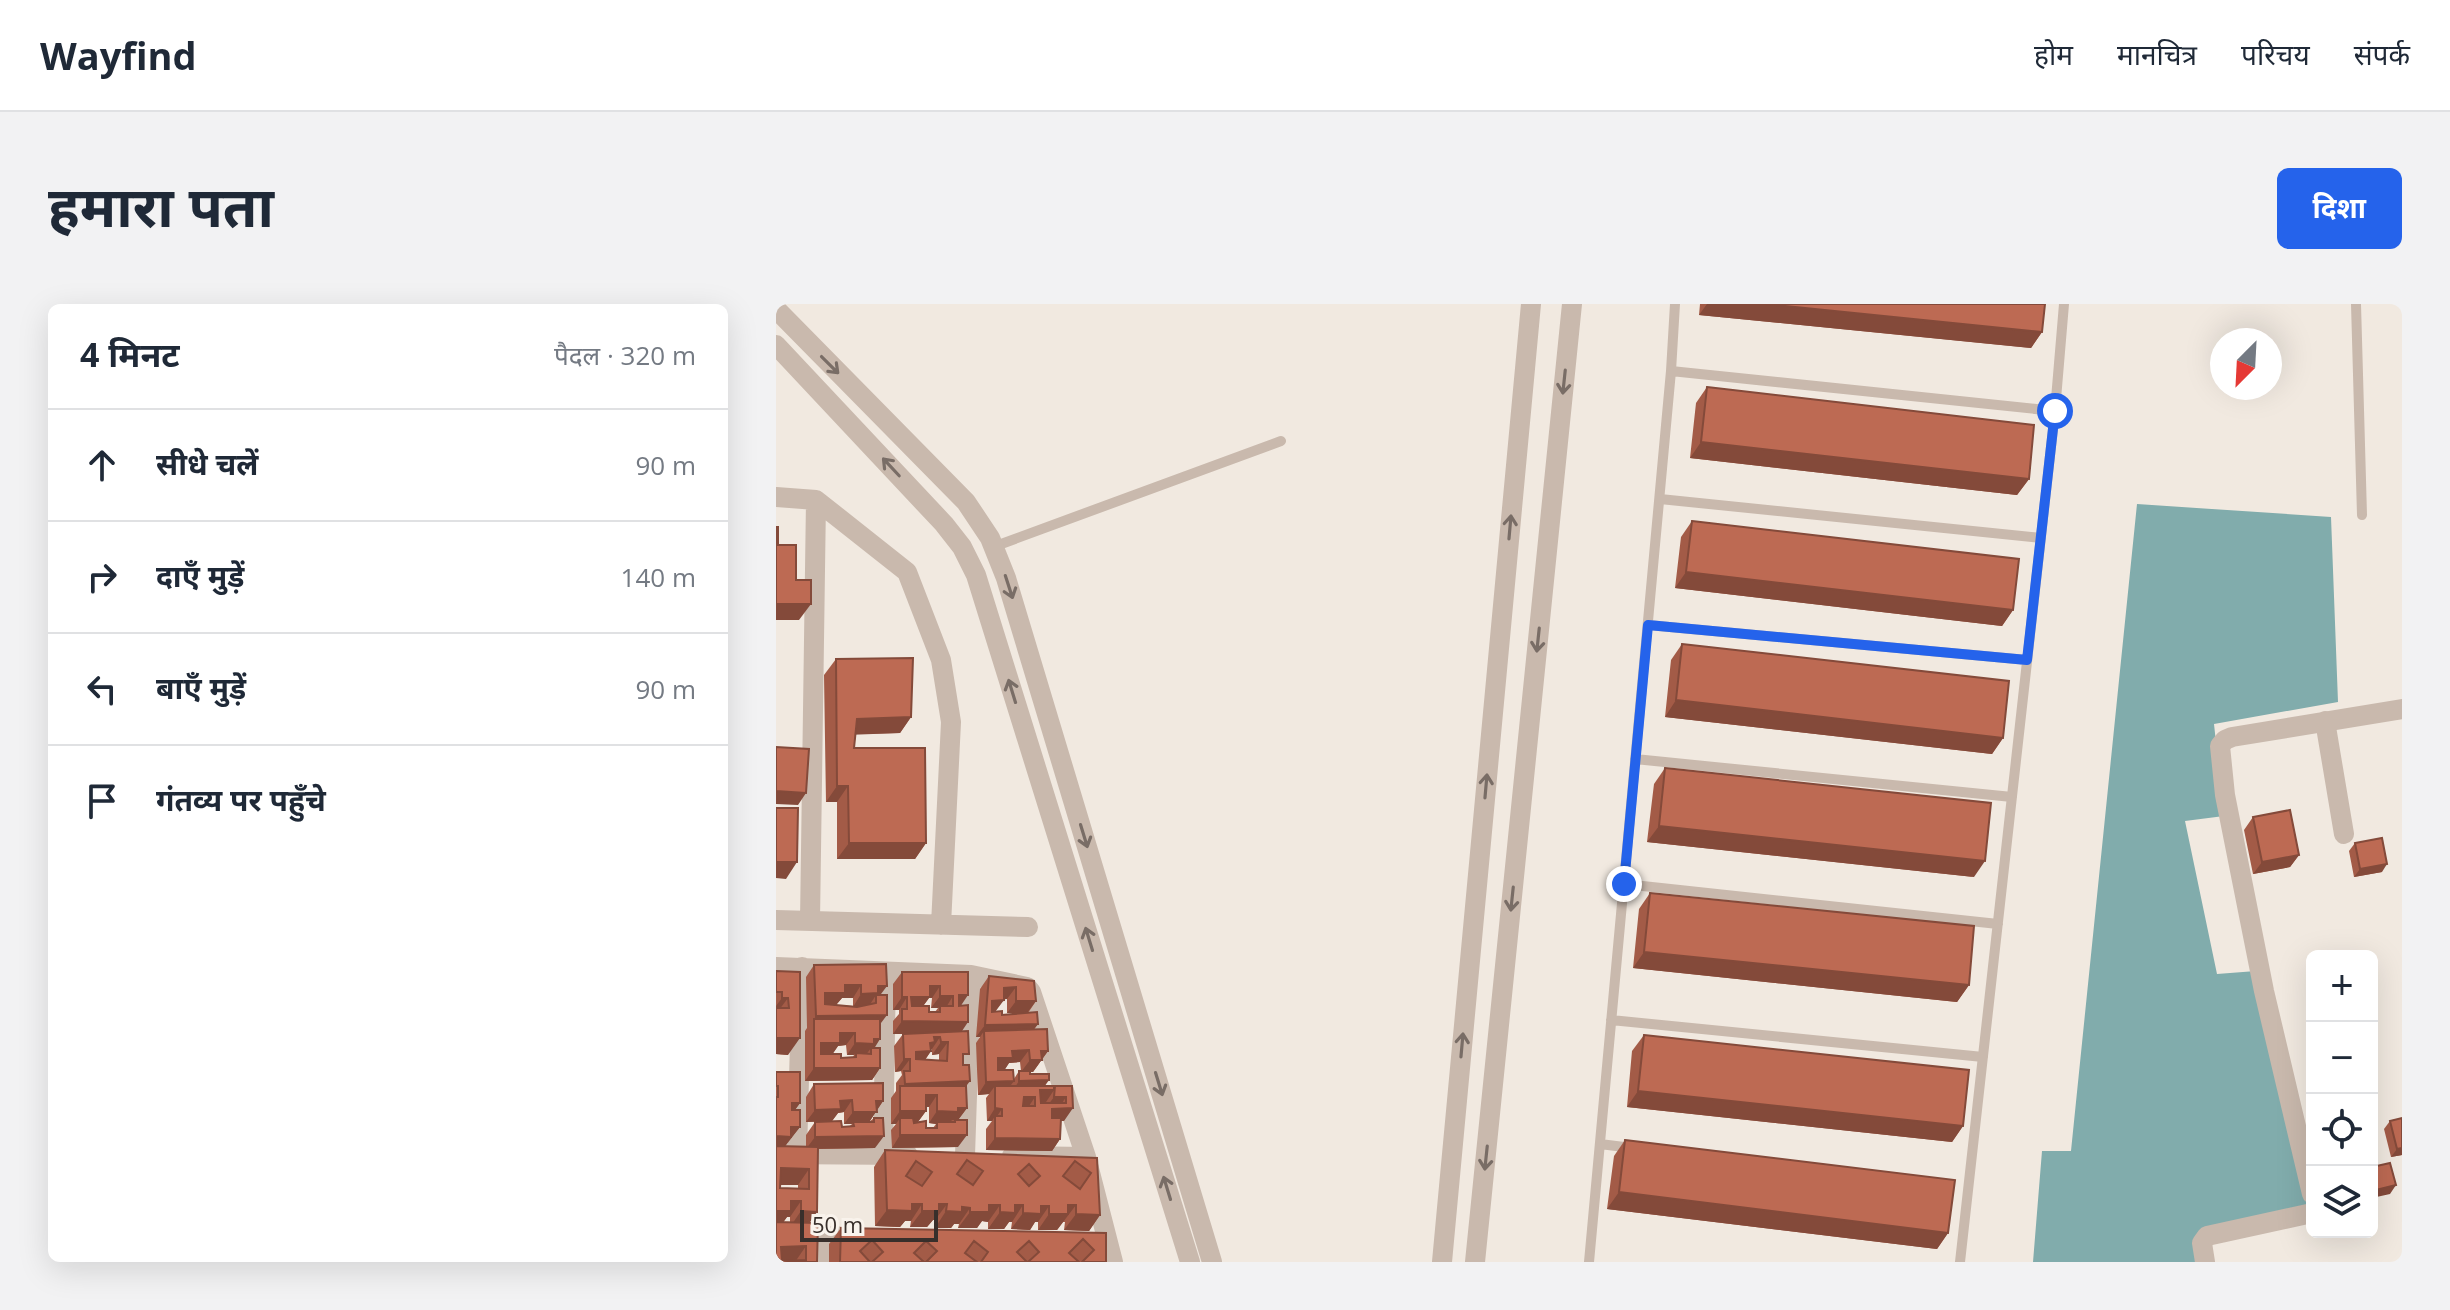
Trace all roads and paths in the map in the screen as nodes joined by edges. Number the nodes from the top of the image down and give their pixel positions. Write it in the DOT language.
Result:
graph roads {
  1 [pos="1531,304"];
  2 [pos="1572,304"];
  3 [pos="1675,304"];
  4 [pos="2064,304"];
  5 [pos="2356,304"];
  6 [pos="776,309"];
  7 [pos="776,345"];
  8 [pos="1671,371"];
  9 [pos="2055,411"];
  10 [pos="1281,441"];
  11 [pos="776,497"];
  12 [pos="1660,499"];
  13 [pos="816,500"];
  14 [pos="2362,515"];
  15 [pos="2041,538"];
  16 [pos="993,547"];
  17 [pos="1648,625"];
  18 [pos="2027,660"];
  19 [pos="2402,709"];
  20 [pos="2325,721"];
  21 [pos="1635,759"];
  22 [pos="2012,797"];
  23 [pos="2344,834"];
  24 [pos="1624,884"];
  25 [pos="776,920"];
  26 [pos="810,921"];
  27 [pos="1998,924"];
  28 [pos="941,925"];
  29 [pos="1028,927"];
  30 [pos="776,967"];
  31 [pos="802,967"];
  32 [pos="886,972"];
  33 [pos="971,975"];
  34 [pos="1611,1020"];
  35 [pos="1983,1057"];
  36 [pos="1600,1144"];
  37 [pos="1646,1149"];
  38 [pos="786,1154"];
  39 [pos="883,1155"];
  40 [pos="924,1155"];
  41 [pos="1086,1157"];
  42 [pos="2306,1169"];
  43 [pos="1953,1180"];
  44 [pos="1969,1182"];
  45 [pos="2306,1214"];
  46 [pos="776,1235"];
  47 [pos="822,1236"];
  48 [pos="883,1238"];
  49 [pos="1106,1250"];
  50 [pos="822,1262"];
  51 [pos="1190,1262"];
  52 [pos="1212,1262"];
  53 [pos="1442,1262"];
  54 [pos="1475,1262"];
  55 [pos="1589,1262"];
  56 [pos="1960,1262"];
  57 [pos="2205,1262"];
  53 -- 1 [label="street, one-way"];
  2 -- 54 [label="street, one-way"];
  3 -- 8 [label="lane"];
  4 -- 9 [label="lane"];
  5 -- 14 [label="lane"];
  6 -- 16 [label="street, one-way"];
  51 -- 7 [label="street, one-way"];
  8 -- 9 [label="lane"];
  8 -- 12 [label="lane"];
  9 -- 15 [label="lane"];
  10 -- 16 [label="lane"];
  11 -- 13 [label="street"];
  12 -- 15 [label="lane"];
  12 -- 17 [label="lane"];
  13 -- 26 [label="street"];
  13 -- 28 [label="street"];
  15 -- 18 [label="lane"];
  16 -- 52 [label="street, one-way"];
  17 -- 18 [label="lane"];
  17 -- 21 [label="lane"];
  18 -- 22 [label="lane"];
  19 -- 20 [label="street"];
  20 -- 23 [label="street"];
  20 -- 42 [label="street"];
  21 -- 22 [label="lane"];
  21 -- 24 [label="lane"];
  22 -- 27 [label="lane"];
  24 -- 27 [label="lane"];
  24 -- 34 [label="lane"];
  25 -- 26 [label="street"];
  26 -- 28 [label="street"];
  27 -- 35 [label="lane"];
  28 -- 29 [label="street"];
  30 -- 31 [label="street"];
  31 -- 32 [label="street"];
  31 -- 38 [label="street"];
  32 -- 33 [label="street"];
  32 -- 39 [label="street"];
  33 -- 41 [label="street"];
  33 -- 41 [label="street"];
  34 -- 35 [label="lane"];
  34 -- 36 [label="lane"];
  35 -- 44 [label="lane"];
  36 -- 37 [label="lane"];
  36 -- 55 [label="lane"];
  38 -- 39 [label="street"];
  39 -- 40 [label="street"];
  41 -- 49 [label="street"];
  43 -- 44 [label="lane"];
  44 -- 56 [label="lane"];
  45 -- 57 [label="street"];
  46 -- 47 [label="street"];
  47 -- 48 [label="street"];
  47 -- 50 [label="street"];
}
